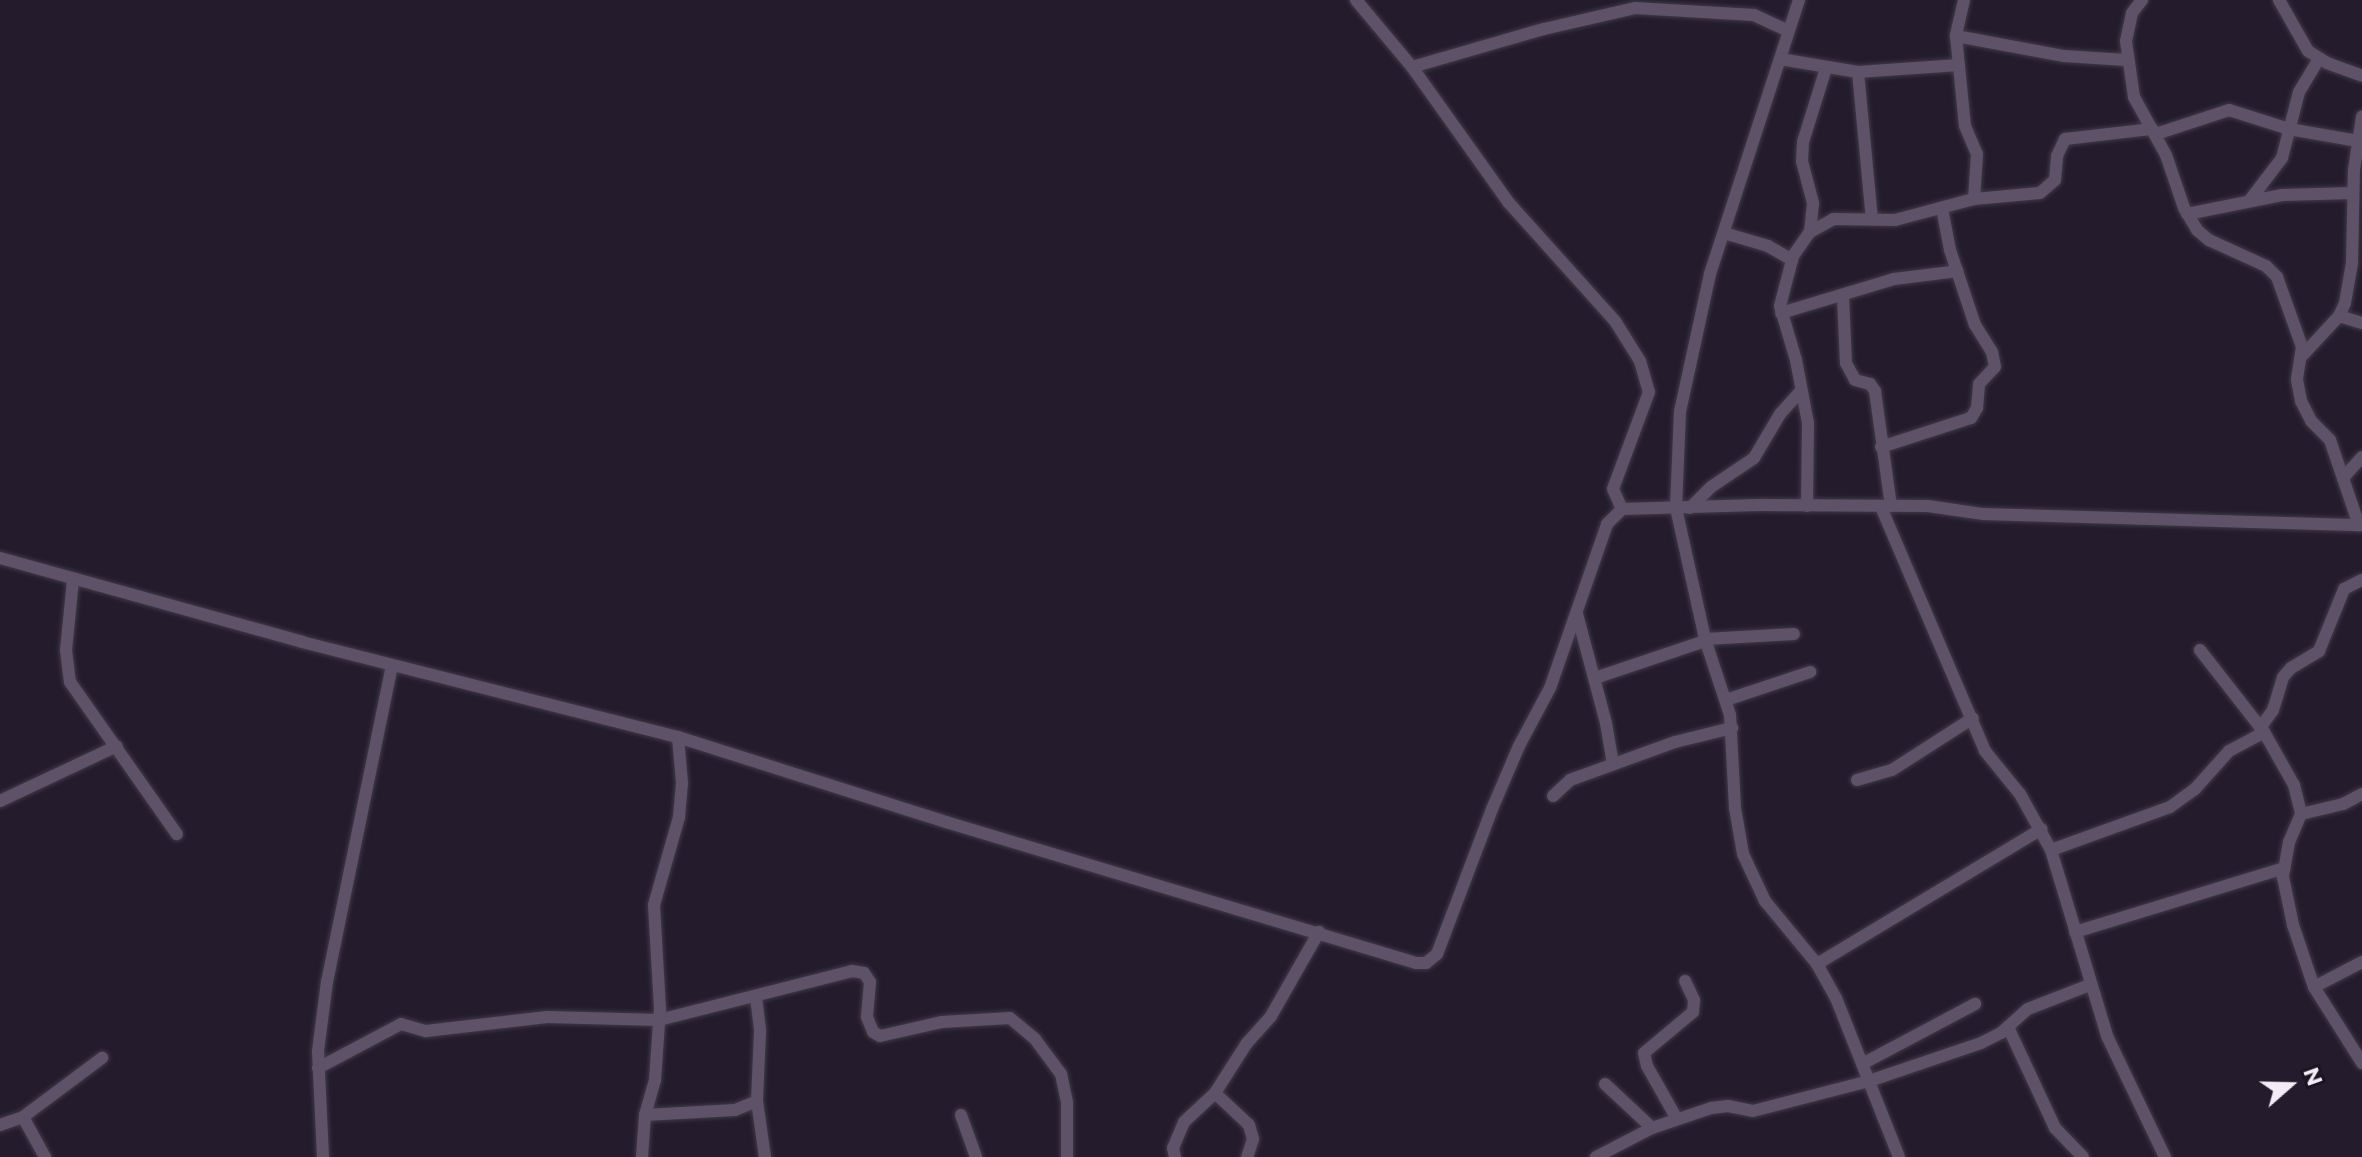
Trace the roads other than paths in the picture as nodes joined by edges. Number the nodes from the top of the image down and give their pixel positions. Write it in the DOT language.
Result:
graph roads {
  1 [pos="1356,0"];
  2 [pos="1799,0"];
  3 [pos="1964,0"];
  4 [pos="2142,0"];
  5 [pos="2279,0"];
  6 [pos="1789,31"];
  7 [pos="1956,36"];
  8 [pos="1780,59"];
  9 [pos="2319,59"];
  10 [pos="2126,60"];
  11 [pos="1959,65"];
  12 [pos="1412,67"];
  13 [pos="1826,68"];
  14 [pos="1858,72"];
  15 [pos="2362,75"];
  16 [pos="2362,117"];
  17 [pos="2289,129"];
  18 [pos="2154,132"];
  19 [pos="2358,141"];
  20 [pos="2353,193"];
  21 [pos="1974,199"];
  22 [pos="2250,200"];
  23 [pos="1942,208"];
  24 [pos="2187,214"];
  25 [pos="1872,219"];
  26 [pos="1810,232"];
  27 [pos="1724,233"];
  28 [pos="1792,260"];
  29 [pos="1958,271"];
  30 [pos="1843,297"];
  31 [pos="1781,313"];
  32 [pos="2339,316"];
  33 [pos="2362,323"];
  34 [pos="2301,357"];
  35 [pos="1801,391"];
  36 [pos="1881,447"];
  37 [pos="2362,457"];
  38 [pos="2343,478"];
  39 [pos="1807,506"];
  40 [pos="1886,507"];
  41 [pos="1676,508"];
  42 [pos="1690,508"];
  43 [pos="1622,509"];
  44 [pos="2360,525"];
  45 [pos="0,558"];
  46 [pos="73,580"];
  47 [pos="2362,580"];
  48 [pos="1577,614"];
  49 [pos="1794,634"];
  50 [pos="1705,640"];
  51 [pos="2200,650"];
  52 [pos="392,666"];
  53 [pos="1810,672"];
  54 [pos="1595,678"];
  55 [pos="1726,700"];
  56 [pos="1973,718"];
  57 [pos="1732,728"];
  58 [pos="2262,730"];
  59 [pos="678,737"];
  60 [pos="117,746"];
  61 [pos="1613,764"];
  62 [pos="1857,780"];
  63 [pos="2362,794"];
  64 [pos="1553,796"];
  65 [pos="0,801"];
  66 [pos="2301,814"];
  67 [pos="2042,829"];
  68 [pos="177,834"];
  69 [pos="2051,850"];
  70 [pos="2284,868"];
  71 [pos="1319,932"];
  72 [pos="2075,932"];
  73 [pos="2362,962"];
  74 [pos="1817,964"];
  75 [pos="1685,981"];
  76 [pos="2090,985"];
  77 [pos="2314,987"];
  78 [pos="756,997"];
  79 [pos="1975,1004"];
  80 [pos="659,1020"];
  81 [pos="2008,1027"];
  82 [pos="102,1058"];
  83 [pos="1864,1063"];
  84 [pos="2362,1063"];
  85 [pos="318,1068"];
  86 [pos="1869,1081"];
  87 [pos="1605,1084"];
  88 [pos="1215,1093"];
  89 [pos="757,1101"];
  90 [pos="645,1115"];
  91 [pos="961,1115"];
  92 [pos="23,1117"];
  93 [pos="1677,1119"];
  94 [pos="0,1125"];
  95 [pos="1652,1128"];
  96 [pos="45,1157"];
  97 [pos="323,1157"];
  98 [pos="642,1157"];
  99 [pos="765,1157"];
  100 [pos="976,1157"];
  101 [pos="1067,1157"];
  102 [pos="1175,1157"];
  103 [pos="1247,1157"];
  104 [pos="1596,1157"];
  105 [pos="1899,1157"];
  106 [pos="2083,1157"];
  107 [pos="2165,1157"];
  1 -- 12 [label="street"];
  2 -- 6 [label="street"];
  3 -- 7 [label="street"];
  4 -- 10 [label="street"];
  5 -- 9 [label="street"];
  6 -- 8 [label="street"];
  6 -- 12 [label="street"];
  7 -- 10 [label="street"];
  7 -- 11 [label="street"];
  8 -- 13 [label="street"];
  8 -- 27 [label="street"];
  9 -- 15 [label="street"];
  9 -- 17 [label="street"];
  10 -- 18 [label="street"];
  11 -- 14 [label="street"];
  11 -- 21 [label="street"];
  12 -- 43 [label="street"];
  13 -- 14 [label="street"];
  13 -- 26 [label="street"];
  14 -- 25 [label="street"];
  16 -- 19 [label="street"];
  17 -- 18 [label="street"];
  17 -- 19 [label="street"];
  17 -- 22 [label="street"];
  18 -- 21 [label="street"];
  18 -- 24 [label="street"];
  19 -- 20 [label="street"];
  20 -- 22 [label="street"];
  20 -- 32 [label="street"];
  21 -- 23 [label="street"];
  22 -- 24 [label="street"];
  23 -- 25 [label="street"];
  23 -- 29 [label="street"];
  24 -- 34 [label="street"];
  25 -- 26 [label="street"];
  26 -- 28 [label="street"];
  27 -- 28 [label="street"];
  27 -- 41 [label="street"];
  28 -- 31 [label="street"];
  29 -- 30 [label="street"];
  29 -- 36 [label="street"];
  30 -- 31 [label="street"];
  30 -- 36 [label="street"];
  31 -- 35 [label="street"];
  32 -- 33 [label="street"];
  32 -- 34 [label="street"];
  34 -- 38 [label="street"];
  35 -- 39 [label="street"];
  35 -- 42 [label="street"];
  36 -- 40 [label="street"];
  37 -- 38 [label="street"];
  38 -- 44 [label="street"];
  39 -- 40 [label="street"];
  39 -- 42 [label="street"];
  40 -- 44 [label="street"];
  40 -- 56 [label="street"];
  41 -- 42 [label="street"];
  41 -- 43 [label="street"];
  41 -- 50 [label="street"];
  43 -- 48 [label="street"];
  45 -- 46 [label="street"];
  46 -- 52 [label="street"];
  46 -- 60 [label="street"];
  47 -- 58 [label="street"];
  48 -- 54 [label="street"];
  48 -- 71 [label="street"];
  49 -- 50 [label="street"];
  50 -- 54 [label="street"];
  50 -- 55 [label="street"];
  51 -- 58 [label="street"];
  52 -- 59 [label="street"];
  52 -- 85 [label="street"];
  53 -- 55 [label="street"];
  54 -- 61 [label="street"];
  55 -- 57 [label="street"];
  56 -- 62 [label="street"];
  56 -- 67 [label="street"];
  57 -- 61 [label="street"];
  57 -- 74 [label="street"];
  58 -- 66 [label="street"];
  58 -- 69 [label="street"];
  59 -- 71 [label="street"];
  59 -- 80 [label="street"];
  60 -- 65 [label="street"];
  60 -- 68 [label="street"];
  61 -- 64 [label="street"];
  63 -- 66 [label="street"];
  66 -- 70 [label="street"];
  67 -- 69 [label="street"];
  67 -- 74 [label="street"];
  69 -- 72 [label="street"];
  70 -- 72 [label="street"];
  70 -- 77 [label="street"];
  71 -- 88 [label="street"];
  72 -- 76 [label="street"];
  73 -- 77 [label="street"];
  74 -- 83 [label="street"];
  75 -- 93 [label="street"];
  76 -- 81 [label="street"];
  76 -- 107 [label="street"];
  77 -- 84 [label="street"];
  78 -- 80 [label="street"];
  78 -- 89 [label="street"];
  78 -- 101 [label="street"];
  79 -- 83 [label="street"];
  80 -- 85 [label="street"];
  80 -- 90 [label="street"];
  81 -- 86 [label="street"];
  81 -- 106 [label="street"];
  82 -- 92 [label="street"];
  83 -- 86 [label="street"];
  85 -- 97 [label="street"];
  86 -- 93 [label="street"];
  86 -- 105 [label="street"];
  87 -- 95 [label="street"];
  88 -- 102 [label="street"];
  88 -- 103 [label="street"];
  89 -- 90 [label="street"];
  89 -- 99 [label="street"];
  90 -- 98 [label="street"];
  91 -- 100 [label="street"];
  92 -- 94 [label="street"];
  92 -- 96 [label="street"];
  93 -- 95 [label="street"];
  95 -- 104 [label="street"];
}
